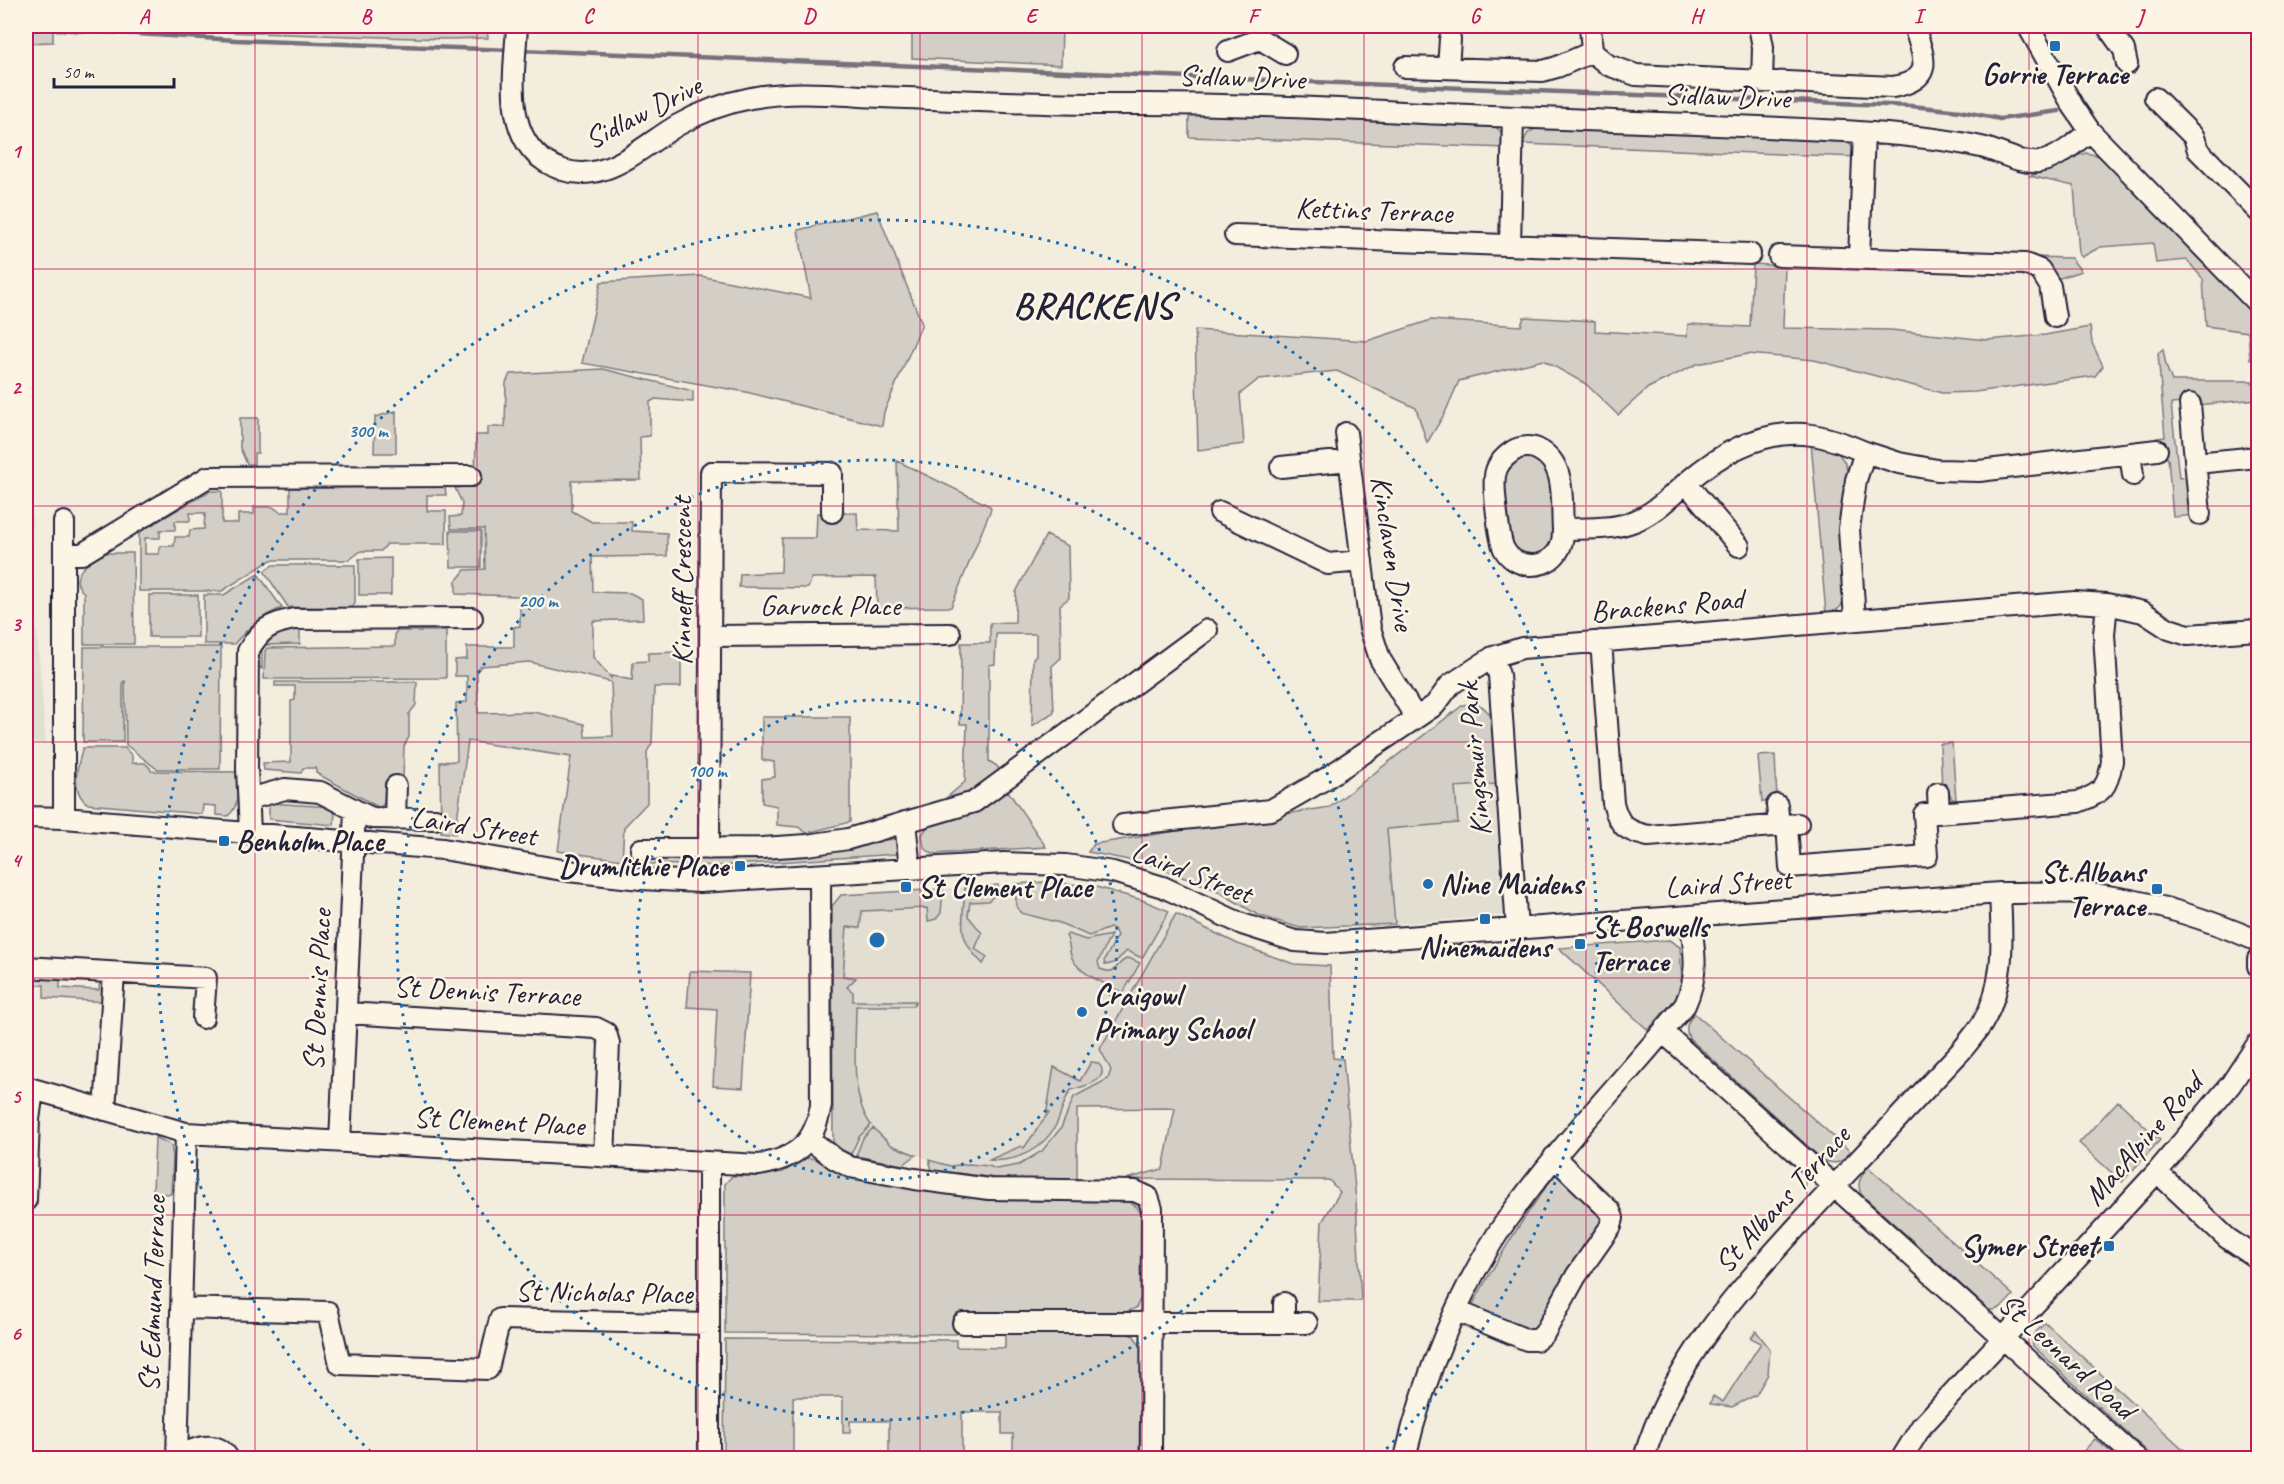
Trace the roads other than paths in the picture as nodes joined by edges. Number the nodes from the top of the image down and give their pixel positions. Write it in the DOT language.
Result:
graph roads {
  1 [pos="1590,26"];
  2 [pos="1759,26"];
  3 [pos="1914,26"];
  4 [pos="2028,26"];
  5 [pos="2107,26"];
  6 [pos="517,31"];
  7 [pos="1260,32"];
  8 [pos="1450,39"];
  9 [pos="1228,51"];
  10 [pos="1592,52"];
  11 [pos="1285,54"];
  12 [pos="2127,64"];
  13 [pos="1405,66"];
  14 [pos="1448,68"];
  15 [pos="1762,82"];
  16 [pos="2155,98"];
  17 [pos="1513,117"];
  18 [pos="2090,131"];
  19 [pos="1864,132"];
  20 [pos="2259,211"];
  21 [pos="1235,235"];
  22 [pos="1510,245"];
  23 [pos="1750,254"];
  24 [pos="1779,256"];
  25 [pos="1859,258"];
  26 [pos="2259,304"];
  27 [pos="2055,317"];
  28 [pos="2190,404"];
  29 [pos="1346,433"];
  30 [pos="2157,450"];
  31 [pos="1865,452"];
  32 [pos="2130,453"];
  33 [pos="2259,457"];
  34 [pos="1349,460"];
  35 [pos="2196,463"];
  36 [pos="1281,467"];
  37 [pos="2133,475"];
  38 [pos="471,476"];
  39 [pos="1686,483"];
  40 [pos="832,512"];
  41 [pos="2200,514"];
  42 [pos="64,522"];
  43 [pos="1227,522"];
  44 [pos="1563,529"];
  45 [pos="1739,546"];
  46 [pos="64,554"];
  47 [pos="1362,561"];
  48 [pos="2107,604"];
  49 [pos="472,618"];
  50 [pos="1855,620"];
  51 [pos="1207,630"];
  52 [pos="2259,630"];
  53 [pos="950,634"];
  54 [pos="710,636"];
  55 [pos="1601,641"];
  56 [pos="1493,657"];
  57 [pos="1416,718"];
  58 [pos="396,786"];
  59 [pos="249,799"];
  60 [pos="1777,805"];
  61 [pos="355,810"];
  62 [pos="26,817"];
  63 [pos="64,818"];
  64 [pos="395,819"];
  65 [pos="435,819"];
  66 [pos="905,822"];
  67 [pos="1123,825"];
  68 [pos="1788,825"];
  69 [pos="250,832"];
  70 [pos="354,840"];
  71 [pos="641,849"];
  72 [pos="709,849"];
  73 [pos="910,869"];
  74 [pos="820,875"];
  75 [pos="2000,893"];
  76 [pos="1690,916"];
  77 [pos="1517,929"];
  78 [pos="2259,941"];
  79 [pos="2259,959"];
  80 [pos="2259,966"];
  81 [pos="26,967"];
  82 [pos="114,973"];
  83 [pos="346,1013"];
  84 [pos="203,1018"];
  85 [pos="1663,1032"];
  86 [pos="2259,1043"];
  87 [pos="29,1089"];
  88 [pos="105,1110"];
  89 [pos="186,1133"];
  90 [pos="809,1139"];
  91 [pos="340,1142"];
  92 [pos="604,1157"];
  93 [pos="1554,1157"];
  94 [pos="709,1162"];
  95 [pos="2157,1172"];
  96 [pos="26,1175"];
  97 [pos="1834,1186"];
  98 [pos="26,1200"];
  99 [pos="2259,1259"];
  100 [pos="1284,1302"];
  101 [pos="181,1308"];
  102 [pos="1457,1311"];
  103 [pos="963,1323"];
  104 [pos="1151,1323"];
  105 [pos="1284,1323"];
  106 [pos="1307,1323"];
  107 [pos="709,1324"];
  108 [pos="2003,1339"];
  109 [pos="177,1458"];
  110 [pos="228,1458"];
  111 [pos="709,1458"];
  112 [pos="1151,1458"];
  113 [pos="1405,1458"];
  114 [pos="1644,1458"];
  115 [pos="1902,1458"];
  116 [pos="2136,1458"];
  1 -- 10 [label="street"];
  2 -- 15 [label="street"];
  3 -- 15 [label="street"];
  4 -- 18 [label="street"];
  5 -- 12 [label="street"];
  6 -- 17 [label="street, Sidlaw Drive"];
  7 -- 9 [label="street"];
  7 -- 11 [label="street"];
  8 -- 14 [label="street"];
  10 -- 14 [label="street"];
  10 -- 15 [label="street"];
  13 -- 14 [label="street"];
  16 -- 20 [label="street"];
  17 -- 19 [label="street, Sidlaw Drive"];
  17 -- 22 [label="street"];
  18 -- 19 [label="street, Sidlaw Drive"];
  18 -- 26 [label="street"];
  19 -- 25 [label="street"];
  21 -- 22 [label="street, Kettins Terrace"];
  22 -- 23 [label="street, Kettins Terrace"];
  24 -- 25 [label="street"];
  25 -- 27 [label="street"];
  28 -- 35 [label="street"];
  29 -- 34 [label="street, Kinclaven Drive"];
  30 -- 32 [label="street"];
  31 -- 32 [label="street"];
  31 -- 39 [label="street"];
  31 -- 50 [label="street"];
  32 -- 37 [label="street"];
  33 -- 35 [label="street"];
  34 -- 36 [label="street, Kinclaven Drive"];
  34 -- 47 [label="street, Kinclaven Drive"];
  35 -- 41 [label="street"];
  38 -- 46 [label="street"];
  39 -- 44 [label="street"];
  39 -- 45 [label="street"];
  40 -- 54 [label="street, Kinneff Crescent"];
  42 -- 46 [label="street"];
  43 -- 47 [label="street"];
  44 -- 44 [label="street"];
  46 -- 63 [label="street"];
  47 -- 57 [label="street, Kinclaven Drive"];
  48 -- 50 [label="street, Brackens Road"];
  48 -- 52 [label="street, Brackens Road"];
  48 -- 68 [label="street"];
  49 -- 59 [label="street"];
  50 -- 55 [label="street, Brackens Road"];
  51 -- 66 [label="street"];
  53 -- 54 [label="street, Garvock Place"];
  54 -- 72 [label="street, Kinneff Crescent"];
  55 -- 56 [label="street, Brackens Road"];
  55 -- 68 [label="street"];
  56 -- 57 [label="street, Brackens Road"];
  56 -- 77 [label="street, Kingsmuir Park"];
  57 -- 67 [label="street, Brackens Road"];
  58 -- 64 [label="street"];
  59 -- 61 [label="street"];
  59 -- 69 [label="street"];
  60 -- 68 [label="street"];
  61 -- 64 [label="street"];
  61 -- 70 [label="street"];
  62 -- 63 [label="street, Laird Street"];
  63 -- 69 [label="street, Laird Street"];
  64 -- 65 [label="street"];
  66 -- 72 [label="street"];
  66 -- 73 [label="street"];
  69 -- 70 [label="street, Laird Street"];
  70 -- 74 [label="street, Laird Street"];
  70 -- 83 [label="street, St Dennis Place"];
  71 -- 72 [label="street"];
  73 -- 74 [label="street, Laird Street"];
  73 -- 77 [label="street, Laird Street"];
  74 -- 90 [label="street, St Clement Place"];
  75 -- 76 [label="street, Laird Street"];
  75 -- 78 [label="street, Laird Street"];
  75 -- 97 [label="street, St Albans Terrace"];
  76 -- 77 [label="street, Laird Street"];
  76 -- 85 [label="street"];
  79 -- 80 [label="street"];
  81 -- 82 [label="street"];
  82 -- 84 [label="street"];
  82 -- 88 [label="street"];
  83 -- 91 [label="street, St Dennis Place"];
  83 -- 92 [label="street, St Dennis Terrace"];
  85 -- 93 [label="street"];
  85 -- 97 [label="street, St Leonard Road"];
  86 -- 95 [label="street, MacAlpine Road"];
  87 -- 88 [label="street, St Clement Place"];
  87 -- 96 [label="street"];
  88 -- 89 [label="street, St Clement Place"];
  89 -- 91 [label="street, St Clement Place"];
  89 -- 101 [label="street, St Edmund Terrace"];
  90 -- 94 [label="street, St Clement Place"];
  90 -- 104 [label="street"];
  91 -- 92 [label="street, St Clement Place"];
  92 -- 94 [label="street, St Clement Place"];
  93 -- 102 [label="street"];
  93 -- 102 [label="street"];
  94 -- 107 [label="street"];
  95 -- 99 [label="street"];
  95 -- 108 [label="street, MacAlpine Road"];
  96 -- 98 [label="street"];
  97 -- 108 [label="street, St Leonard Road"];
  97 -- 114 [label="street, St Albans Terrace"];
  100 -- 105 [label="street"];
  101 -- 107 [label="street, St Nicholas Place"];
  101 -- 109 [label="street, St Edmund Terrace"];
  102 -- 113 [label="street"];
  103 -- 104 [label="street"];
  104 -- 105 [label="street"];
  104 -- 112 [label="street"];
  105 -- 106 [label="street"];
  107 -- 111 [label="street"];
  108 -- 115 [label="street, MacAlpine Road"];
  108 -- 116 [label="street, St Leonard Road"];
  109 -- 110 [label="street, St Edmund Terrace"];
}
